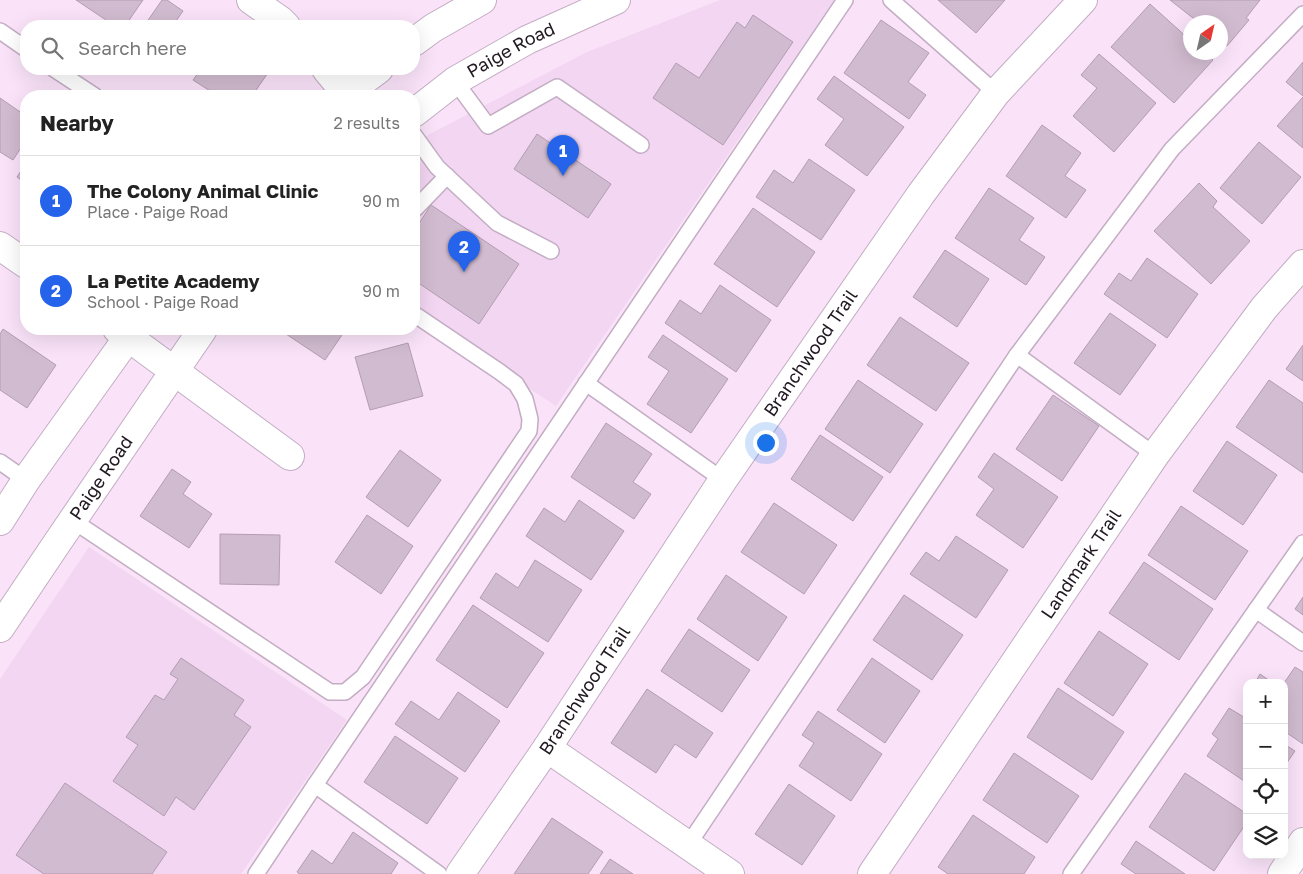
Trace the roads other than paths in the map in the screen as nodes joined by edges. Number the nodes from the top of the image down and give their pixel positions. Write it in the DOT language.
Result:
graph roads {
  1 [pos="250,0"];
  2 [pos="482,0"];
  3 [pos="616,0"];
  4 [pos="845,0"];
  5 [pos="891,0"];
  6 [pos="1083,0"];
  7 [pos="1303,14"];
  8 [pos="280,20"];
  9 [pos="0,31"];
  10 [pos="420,38"];
  11 [pos="20,45"];
  12 [pos="63,75"];
  13 [pos="331,75"];
  14 [pos="371,75"];
  15 [pos="455,80"];
  16 [pos="85,90"];
  17 [pos="342,90"];
  18 [pos="352,90"];
  19 [pos="996,93"];
  20 [pos="420,108"];
  21 [pos="420,143"];
  22 [pos="641,145"];
  23 [pos="447,176"];
  24 [pos="420,204"];
  25 [pos="0,246"];
  26 [pos="551,252"];
  27 [pos="20,260"];
  28 [pos="1303,264"];
  29 [pos="420,318"];
  30 [pos="124,335"];
  31 [pos="130,335"];
  32 [pos="199,335"];
  33 [pos="1017,355"];
  34 [pos="175,371"];
  35 [pos="586,383"];
  36 [pos="1155,455"];
  37 [pos="290,456"];
  38 [pos="0,462"];
  39 [pos="26,480"];
  40 [pos="723,480"];
  41 [pos="4,508"];
  42 [pos="72,520"];
  43 [pos="1303,543"];
  44 [pos="1256,610"];
  45 [pos="0,628"];
  46 [pos="1303,643"];
  47 [pos="547,748"];
  48 [pos="315,785"];
  49 [pos="1303,842"];
  50 [pos="688,845"];
  51 [pos="256,874"];
  52 [pos="439,874"];
  53 [pos="460,874"];
  54 [pos="730,874"];
  55 [pos="872,874"];
  56 [pos="1071,874"];
  57 [pos="1282,874"];
  1 -- 8 [label="street"];
  2 -- 10 [label="street"];
  3 -- 15 [label="street, Paige Road"];
  4 -- 35 [label="lane"];
  5 -- 19 [label="lane"];
  6 -- 19 [label="street, Branchwood Trail"];
  7 -- 33 [label="lane"];
  9 -- 11 [label="lane"];
  12 -- 16 [label="lane"];
  13 -- 17 [label="street"];
  14 -- 18 [label="street"];
  15 -- 20 [label="street, Paige Road"];
  15 -- 22 [label="lane"];
  19 -- 40 [label="street, Branchwood Trail"];
  21 -- 23 [label="lane"];
  23 -- 24 [label="lane"];
  23 -- 26 [label="lane"];
  25 -- 27 [label="street"];
  28 -- 36 [label="street, Landmark Trail"];
  29 -- 42 [label="lane"];
  30 -- 39 [label="street"];
  31 -- 34 [label="street"];
  32 -- 34 [label="street, Paige Road"];
  33 -- 36 [label="lane"];
  33 -- 50 [label="lane"];
  34 -- 37 [label="street"];
  34 -- 42 [label="street, Paige Road"];
  35 -- 40 [label="lane"];
  35 -- 48 [label="lane"];
  36 -- 55 [label="street, Landmark Trail"];
  38 -- 39 [label="lane"];
  39 -- 41 [label="street"];
  40 -- 47 [label="street, Branchwood Trail"];
  42 -- 45 [label="street, Paige Road"];
  43 -- 44 [label="lane"];
  44 -- 46 [label="lane"];
  44 -- 56 [label="lane"];
  47 -- 50 [label="street"];
  47 -- 53 [label="street, Branchwood Trail"];
  48 -- 51 [label="lane"];
  48 -- 52 [label="lane"];
  49 -- 57 [label="street"];
  50 -- 54 [label="street"];
}
